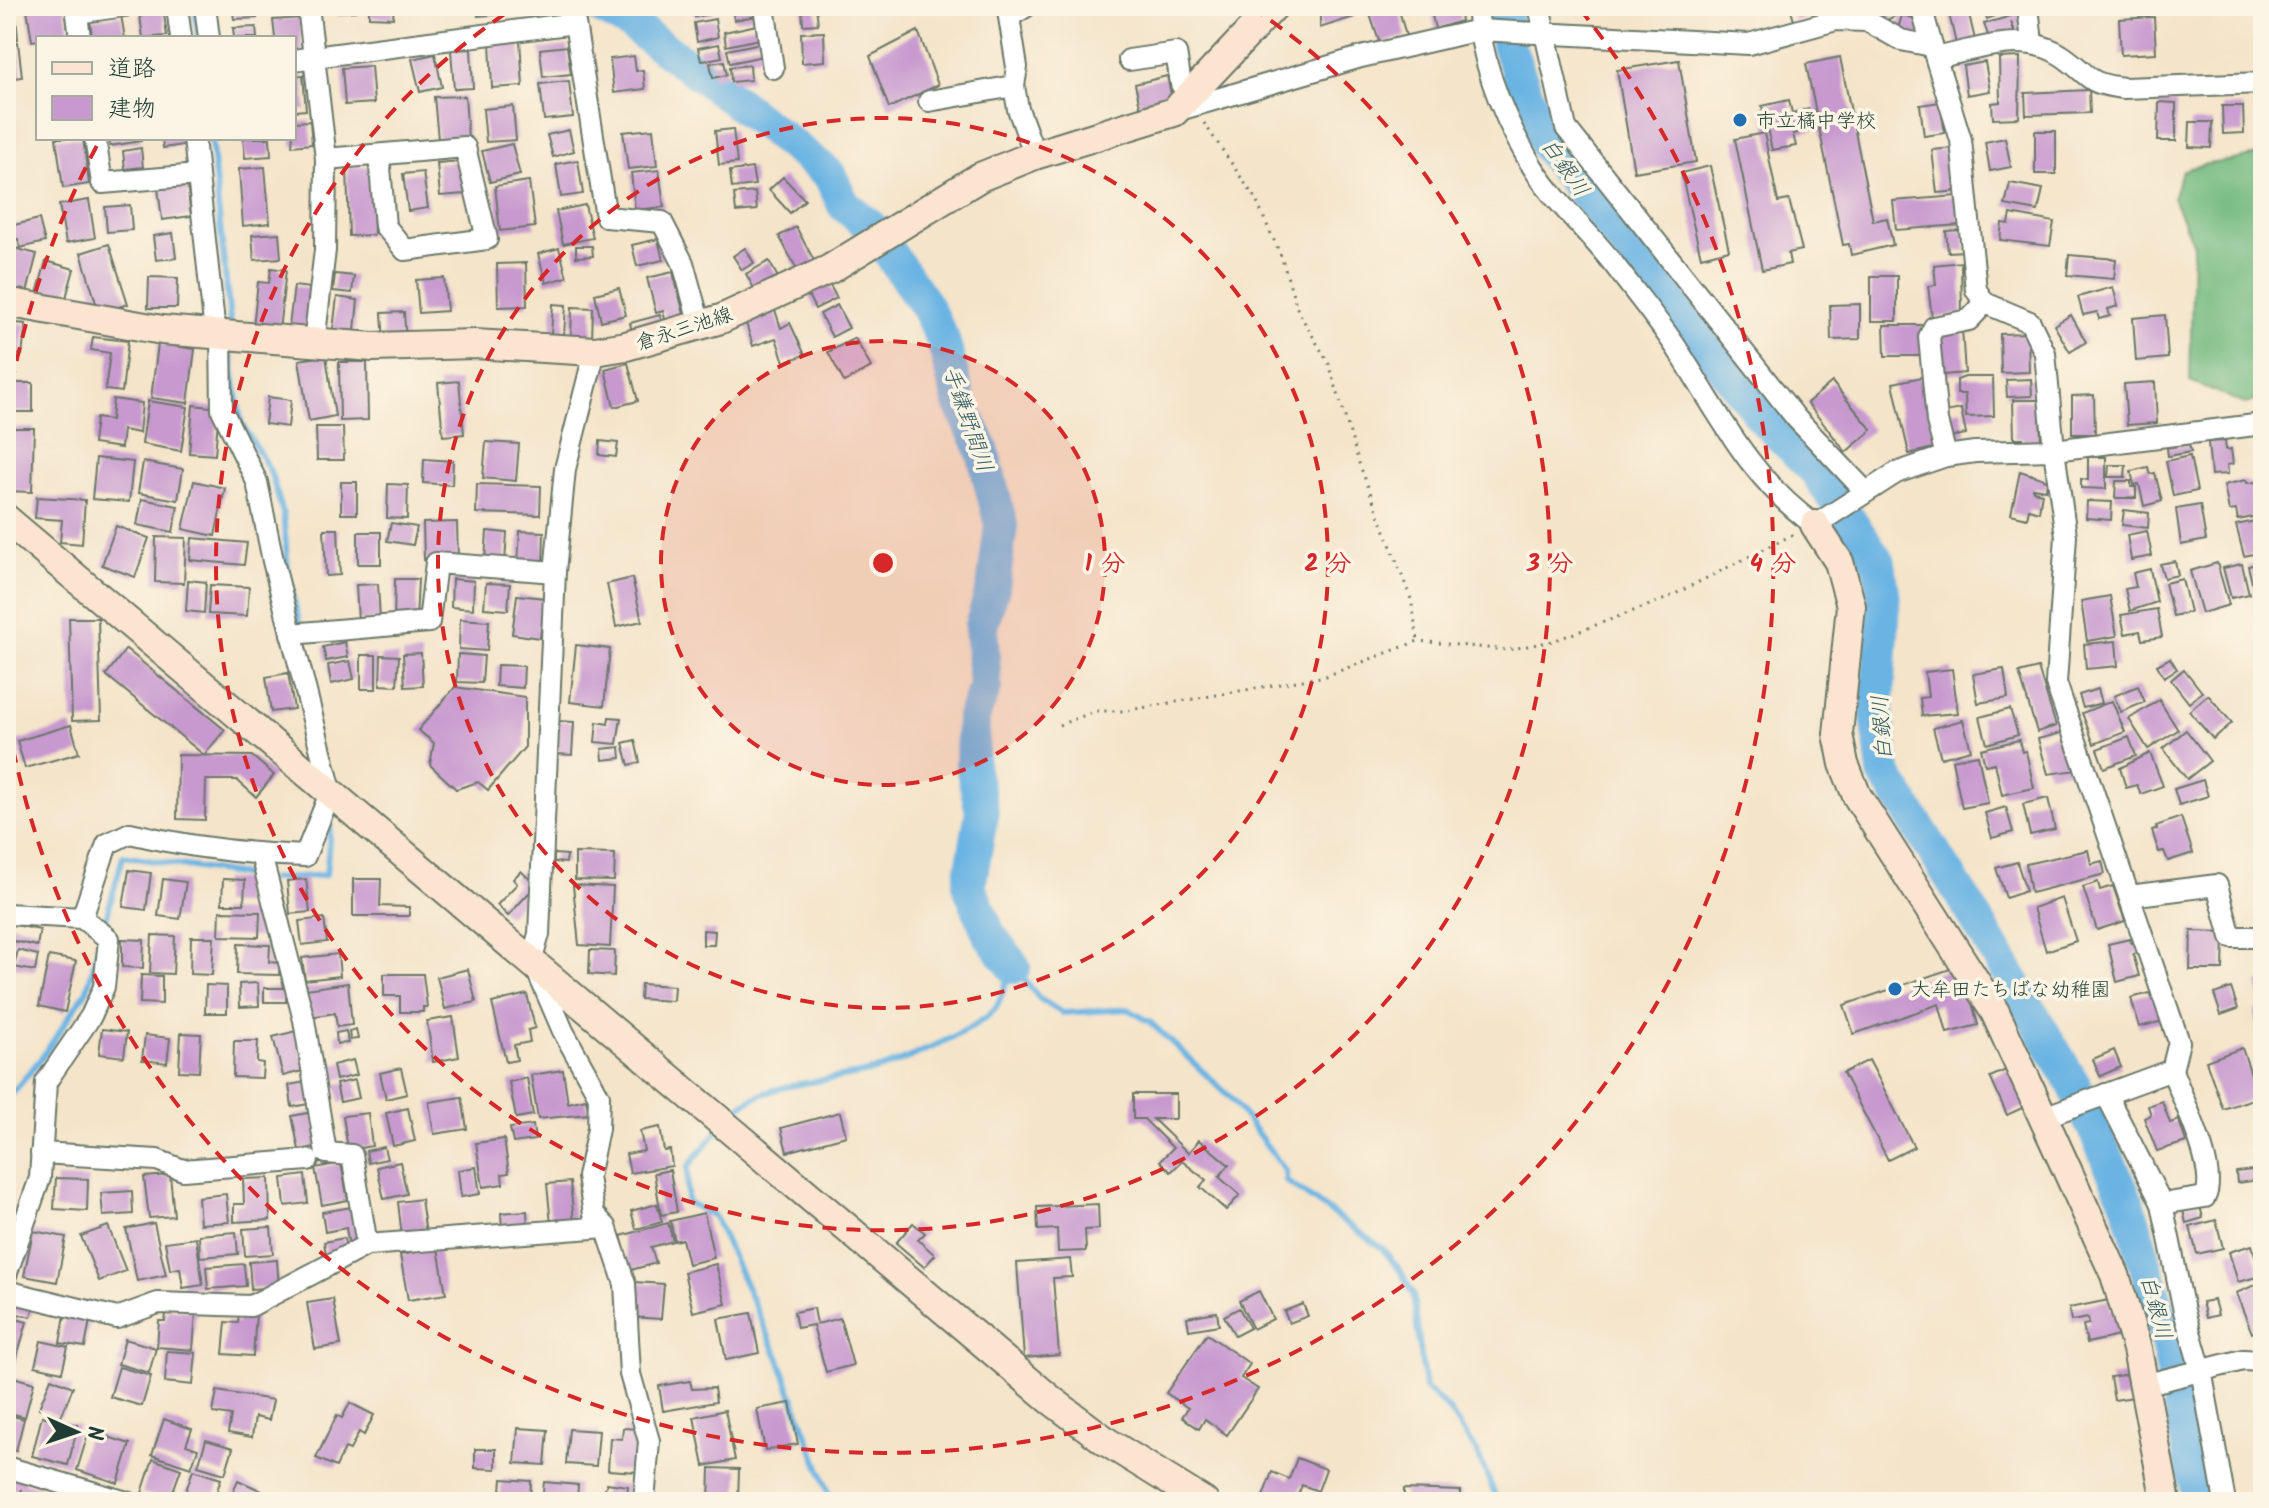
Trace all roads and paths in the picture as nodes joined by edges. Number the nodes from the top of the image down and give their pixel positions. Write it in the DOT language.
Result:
graph roads {
  1 [pos="124,6"];
  2 [pos="177,6"];
  3 [pos="205,6"];
  4 [pos="308,6"];
  5 [pos="764,6"];
  6 [pos="1027,6"];
  7 [pos="1274,6"];
  8 [pos="1477,6"];
  9 [pos="1539,6"];
  10 [pos="1921,6"];
  11 [pos="2028,6"];
  12 [pos="76,10"];
  13 [pos="580,15"];
  14 [pos="1479,30"];
  15 [pos="1543,33"];
  16 [pos="80,36"];
  17 [pos="181,36"];
  18 [pos="209,36"];
  19 [pos="2032,43"];
  20 [pos="1934,52"];
  21 [pos="304,59"];
  22 [pos="1129,60"];
  23 [pos="773,68"];
  24 [pos="2263,83"];
  25 [pos="1014,86"];
  26 [pos="929,101"];
  27 [pos="1185,105"];
  28 [pos="95,140"];
  29 [pos="194,140"];
  30 [pos="379,155"];
  31 [pos="1035,155"];
  32 [pos="326,159"];
  33 [pos="198,175"];
  34 [pos="6,302"];
  35 [pos="1985,303"];
  36 [pos="700,325"];
  37 [pos="218,333"];
  38 [pos="314,343"];
  39 [pos="595,351"];
  40 [pos="2263,424"];
  41 [pos="2054,450"];
  42 [pos="1946,456"];
  43 [pos="1862,492"];
  44 [pos="6,519"];
  45 [pos="1821,521"];
  46 [pos="555,572"];
  47 [pos="291,634"];
  48 [pos="1418,641"];
  49 [pos="1059,725"];
  50 [pos="331,791"];
  51 [pos="261,855"];
  52 [pos="2129,896"];
  53 [pos="6,914"];
  54 [pos="82,918"];
  55 [pos="2263,937"];
  56 [pos="532,959"];
  57 [pos="2172,1070"];
  58 [pos="2100,1096"];
  59 [pos="2044,1117"];
  60 [pos="41,1153"];
  61 [pos="308,1160"];
  62 [pos="2162,1204"];
  63 [pos="606,1227"];
  64 [pos="367,1245"];
  65 [pos="6,1275"];
  66 [pos="6,1291"];
  67 [pos="2263,1361"];
  68 [pos="2198,1371"];
  69 [pos="2148,1384"];
  70 [pos="6,1467"];
  71 [pos="127,1502"];
  72 [pos="644,1502"];
  73 [pos="1204,1502"];
  74 [pos="2166,1502"];
  75 [pos="2225,1502"];
  1 -- 12 [label="street"];
  2 -- 17 [label="street"];
  3 -- 18 [label="street"];
  4 -- 21 [label="street"];
  5 -- 23 [label="street"];
  6 -- 25 [label="street"];
  7 -- 27 [label="street, 倉永三池線"];
  8 -- 14 [label="street"];
  9 -- 15 [label="street"];
  10 -- 20 [label="street"];
  11 -- 19 [label="street"];
  12 -- 16 [label="street"];
  13 -- 21 [label="street"];
  13 -- 36 [label="street"];
  14 -- 15 [label="street"];
  14 -- 27 [label="street"];
  14 -- 45 [label="street"];
  15 -- 20 [label="street"];
  15 -- 43 [label="street"];
  19 -- 20 [label="street"];
  19 -- 24 [label="street"];
  20 -- 35 [label="street"];
  21 -- 32 [label="street"];
  22 -- 27 [label="street"];
  25 -- 26 [label="street"];
  25 -- 31 [label="street"];
  27 -- 31 [label="street, 倉永三池線"];
  27 -- 48 [label="path"];
  28 -- 33 [label="street"];
  29 -- 33 [label="street"];
  30 -- 30 [label="street"];
  30 -- 32 [label="street"];
  31 -- 36 [label="street, 倉永三池線"];
  32 -- 38 [label="street"];
  33 -- 37 [label="street"];
  34 -- 37 [label="street, 倉永三池線"];
  35 -- 41 [label="street"];
  35 -- 42 [label="street"];
  36 -- 39 [label="street, 倉永三池線"];
  37 -- 38 [label="street, 倉永三池線"];
  37 -- 47 [label="street"];
  38 -- 39 [label="street, 倉永三池線"];
  39 -- 46 [label="street"];
  40 -- 41 [label="street"];
  41 -- 42 [label="street"];
  41 -- 52 [label="street"];
  42 -- 43 [label="street"];
  43 -- 45 [label="street"];
  44 -- 50 [label="street"];
  45 -- 48 [label="path"];
  45 -- 59 [label="street"];
  46 -- 47 [label="street"];
  46 -- 56 [label="street"];
  47 -- 50 [label="street"];
  48 -- 49 [label="path"];
  50 -- 51 [label="street"];
  50 -- 56 [label="street"];
  51 -- 54 [label="street"];
  51 -- 64 [label="street"];
  52 -- 55 [label="street"];
  52 -- 57 [label="street"];
  53 -- 54 [label="street"];
  54 -- 60 [label="street"];
  56 -- 63 [label="street"];
  56 -- 73 [label="street"];
  57 -- 58 [label="street"];
  57 -- 62 [label="street"];
  58 -- 59 [label="street"];
  58 -- 62 [label="street"];
  59 -- 69 [label="street"];
  60 -- 61 [label="street"];
  60 -- 65 [label="street"];
  62 -- 68 [label="street"];
  63 -- 64 [label="street"];
  63 -- 72 [label="street"];
  64 -- 66 [label="street"];
  67 -- 68 [label="street"];
  68 -- 69 [label="street"];
  68 -- 75 [label="street"];
  69 -- 74 [label="street"];
  70 -- 71 [label="street"];
}
